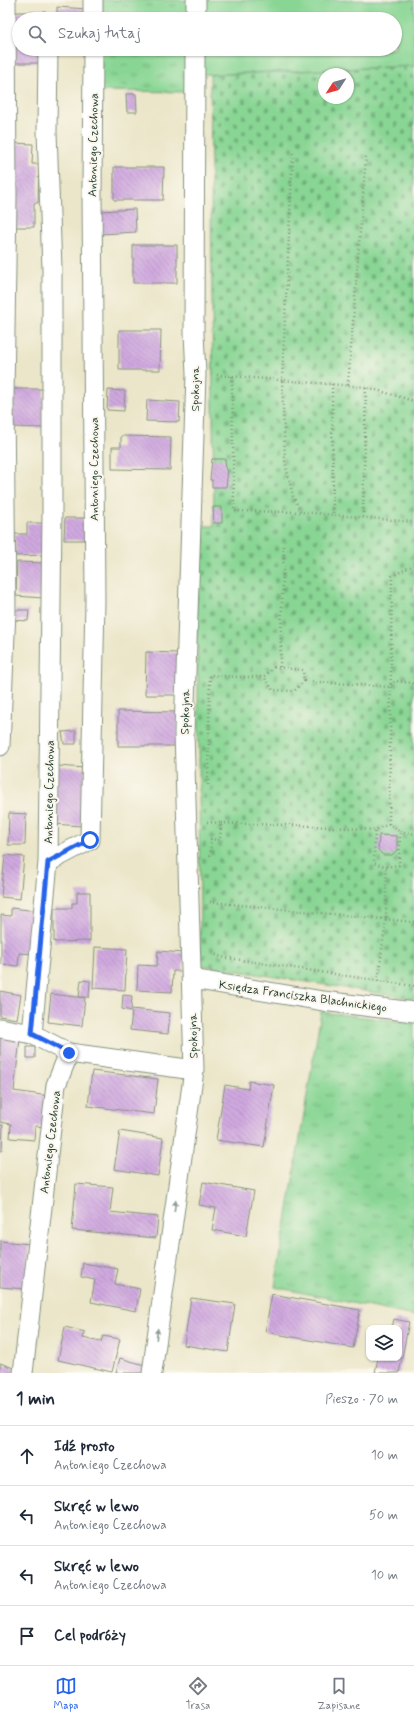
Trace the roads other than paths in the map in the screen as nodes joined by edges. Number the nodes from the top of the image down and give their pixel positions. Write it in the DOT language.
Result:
graph roads {
  1 [pos="6,0"];
  2 [pos="93,0"];
  3 [pos="196,0"];
  4 [pos="93,12"];
  5 [pos="196,12"];
  6 [pos="48,56"];
  7 [pos="93,56"];
  8 [pos="195,56"];
  9 [pos="0,746"];
  10 [pos="48,862"];
  11 [pos="192,979"];
  12 [pos="414,1012"];
  13 [pos="0,1028"];
  14 [pos="32,1034"];
  15 [pos="69,1053"];
  16 [pos="194,1070"];
  17 [pos="23,1373"];
  18 [pos="152,1373"];
  1 -- 9 [label="street"];
  2 -- 4 [label="street"];
  3 -- 5 [label="street"];
  6 -- 10 [label="street, Antoniego Czechowa"];
  7 -- 10 [label="street, Antoniego Czechowa"];
  8 -- 11 [label="street, Spokojna"];
  10 -- 14 [label="street, Antoniego Czechowa"];
  11 -- 12 [label="street, Księdza Franciszka Blachnickiego"];
  11 -- 16 [label="street, Spokojna"];
  13 -- 14 [label="street"];
  14 -- 15 [label="street"];
  15 -- 16 [label="street"];
  15 -- 17 [label="street, Antoniego Czechowa"];
  18 -- 16 [label="street, Spokojna, one-way"];
}
